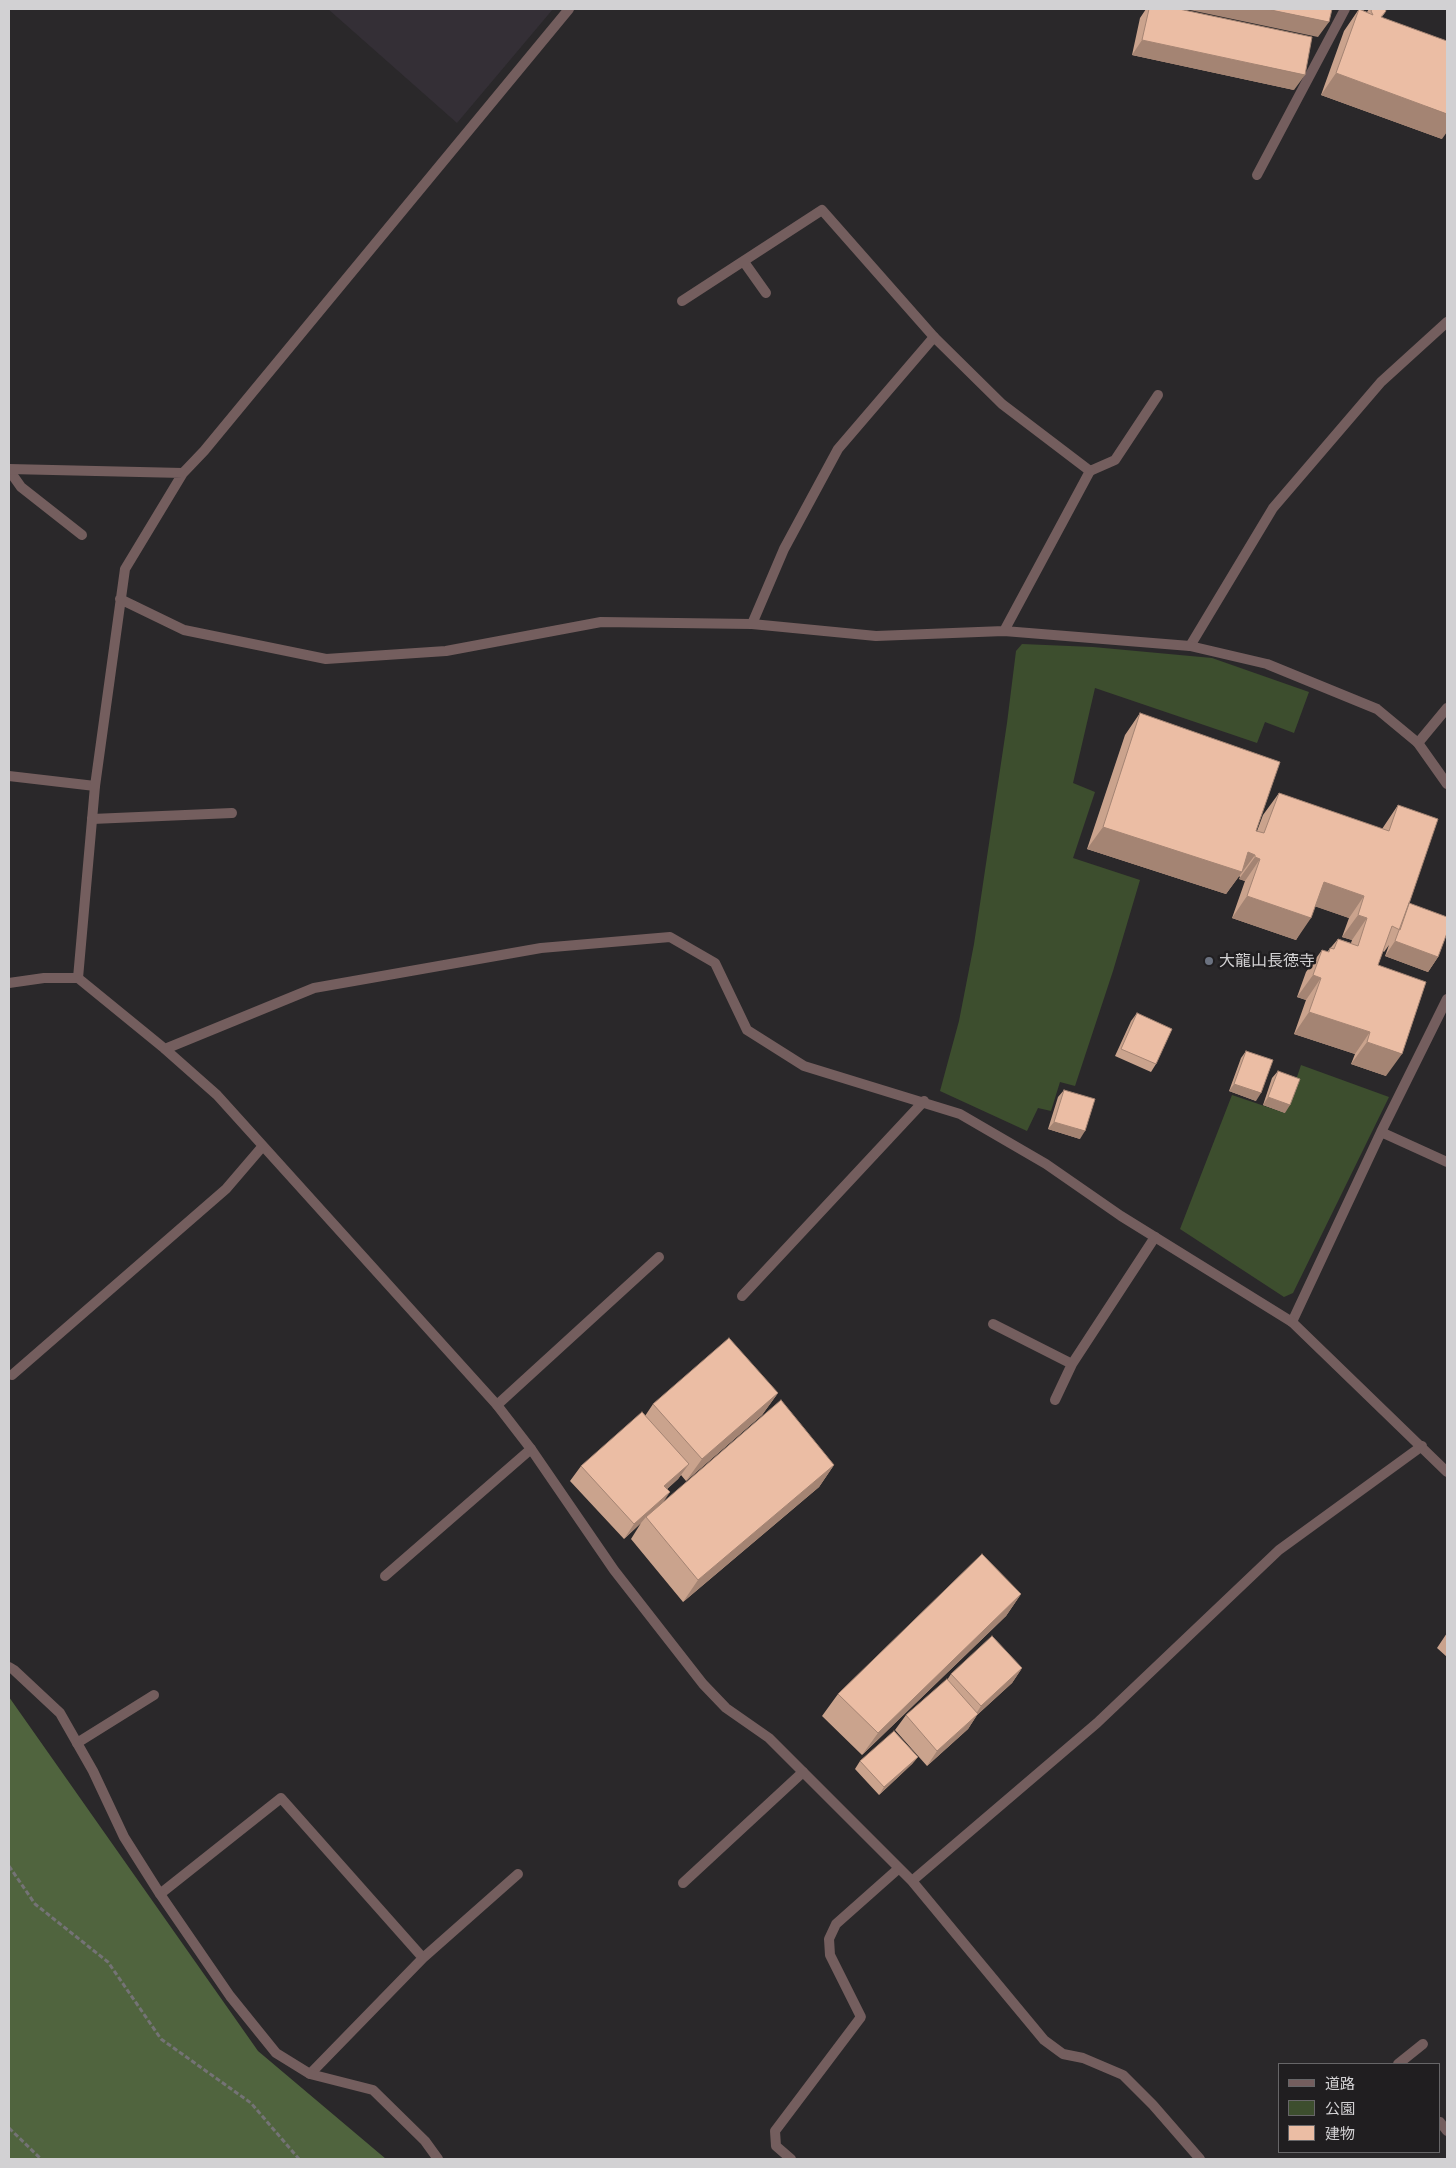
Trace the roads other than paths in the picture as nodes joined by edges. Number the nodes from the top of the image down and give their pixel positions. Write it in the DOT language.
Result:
graph roads {
  1 [pos="569,9"];
  2 [pos="1345,9"];
  3 [pos="1257,175"];
  4 [pos="744,262"];
  5 [pos="766,293"];
  6 [pos="682,301"];
  7 [pos="1447,322"];
  8 [pos="934,337"];
  9 [pos="1158,394"];
  10 [pos="9,469"];
  11 [pos="1090,471"];
  12 [pos="183,473"];
  13 [pos="82,535"];
  14 [pos="120,599"];
  15 [pos="752,624"];
  16 [pos="1004,631"];
  17 [pos="1190,646"];
  18 [pos="1447,708"];
  19 [pos="1418,743"];
  20 [pos="9,776"];
  21 [pos="1447,784"];
  22 [pos="95,786"];
  23 [pos="232,813"];
  24 [pos="92,819"];
  25 [pos="78,978"];
  26 [pos="9,983"];
  27 [pos="1447,999"];
  28 [pos="165,1049"];
  29 [pos="924,1101"];
  30 [pos="1381,1132"];
  31 [pos="262,1147"];
  32 [pos="1447,1162"];
  33 [pos="1155,1237"];
  34 [pos="659,1257"];
  35 [pos="742,1296"];
  36 [pos="1292,1322"];
  37 [pos="993,1324"];
  38 [pos="1072,1364"];
  39 [pos="12,1375"];
  40 [pos="1055,1400"];
  41 [pos="497,1405"];
  42 [pos="1422,1446"];
  43 [pos="531,1449"];
  44 [pos="1447,1472"];
  45 [pos="386,1576"];
  46 [pos="9,1667"];
  47 [pos="154,1695"];
  48 [pos="77,1743"];
  49 [pos="803,1772"];
  50 [pos="898,1869"];
  51 [pos="518,1874"];
  52 [pos="912,1881"];
  53 [pos="683,1883"];
  54 [pos="160,1894"];
  55 [pos="423,1958"];
  56 [pos="1423,2044"];
  57 [pos="1399,2063"];
  58 [pos="310,2074"];
  59 [pos="438,2159"];
  60 [pos="791,2159"];
  61 [pos="1200,2159"];
  1 -- 12 [label="street"];
  2 -- 3 [label="street"];
  4 -- 5 [label="street"];
  4 -- 6 [label="street"];
  4 -- 8 [label="street"];
  7 -- 17 [label="street"];
  8 -- 11 [label="street"];
  8 -- 15 [label="street"];
  9 -- 11 [label="street"];
  10 -- 12 [label="street"];
  10 -- 13 [label="street"];
  11 -- 16 [label="street"];
  12 -- 14 [label="street"];
  14 -- 15 [label="street"];
  14 -- 22 [label="street"];
  15 -- 16 [label="street"];
  16 -- 17 [label="street"];
  17 -- 19 [label="street"];
  18 -- 19 [label="street"];
  19 -- 21 [label="street"];
  20 -- 22 [label="street"];
  22 -- 24 [label="street"];
  23 -- 24 [label="street"];
  24 -- 25 [label="street"];
  25 -- 26 [label="street"];
  25 -- 28 [label="street"];
  27 -- 30 [label="street"];
  28 -- 29 [label="street"];
  28 -- 31 [label="street"];
  29 -- 33 [label="street"];
  29 -- 35 [label="street"];
  30 -- 32 [label="street"];
  30 -- 36 [label="street"];
  31 -- 39 [label="street"];
  31 -- 41 [label="street"];
  33 -- 36 [label="street"];
  33 -- 38 [label="street"];
  34 -- 41 [label="street"];
  36 -- 42 [label="street"];
  37 -- 38 [label="street"];
  38 -- 40 [label="street"];
  41 -- 43 [label="street"];
  42 -- 44 [label="street"];
  42 -- 52 [label="street"];
  43 -- 45 [label="street"];
  43 -- 49 [label="street"];
  46 -- 48 [label="street"];
  47 -- 48 [label="street"];
  48 -- 54 [label="street"];
  49 -- 50 [label="street"];
  49 -- 53 [label="street"];
  50 -- 52 [label="street"];
  50 -- 60 [label="street"];
  51 -- 55 [label="street"];
  52 -- 61 [label="street"];
  54 -- 55 [label="street"];
  54 -- 58 [label="street"];
  55 -- 58 [label="street"];
  56 -- 57 [label="street"];
  58 -- 59 [label="street"];
}
